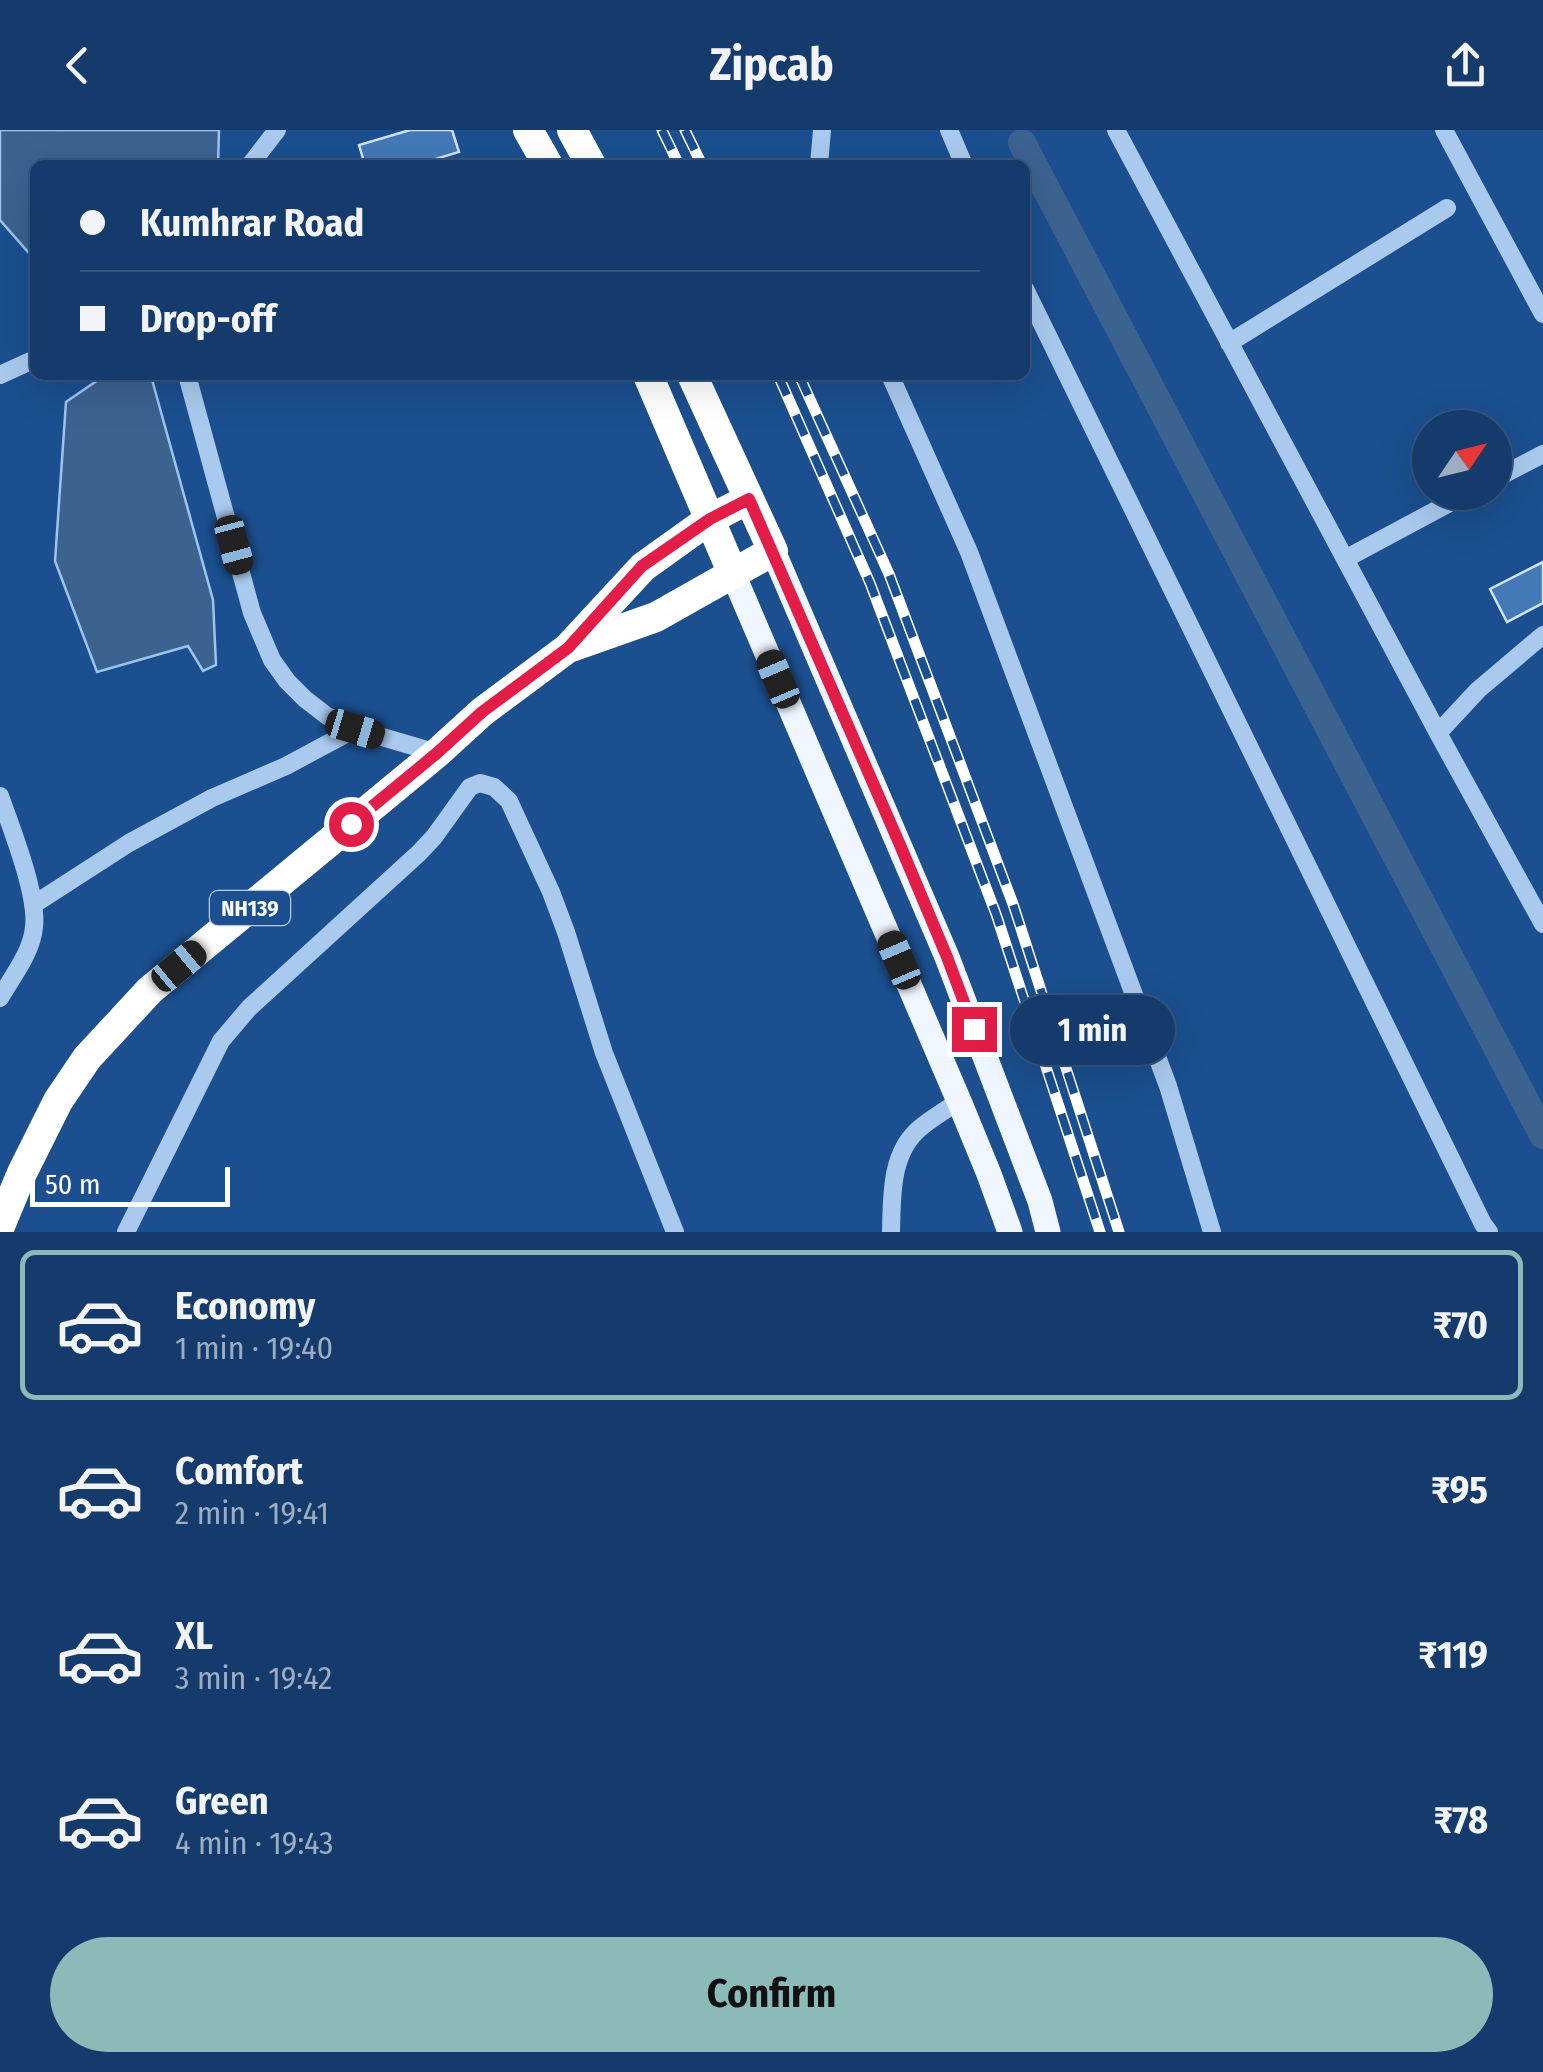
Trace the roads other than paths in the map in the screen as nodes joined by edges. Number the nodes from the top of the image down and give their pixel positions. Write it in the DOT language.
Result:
graph roads {
  1 [pos="277,130"];
  2 [pos="528,130"];
  3 [pos="572,130"];
  4 [pos="822,130"];
  5 [pos="949,130"];
  6 [pos="1116,130"];
  7 [pos="1444,130"];
  8 [pos="254,160"];
  9 [pos="545,160"];
  10 [pos="588,160"];
  11 [pos="819,160"];
  12 [pos="962,160"];
  13 [pos="1447,208"];
  14 [pos="1030,299"];
  15 [pos="1543,314"];
  16 [pos="1230,344"];
  17 [pos="30,361"];
  18 [pos="0,374"];
  19 [pos="188,380"];
  20 [pos="650,380"];
  21 [pos="694,380"];
  22 [pos="892,380"];
  23 [pos="1543,454"];
  24 [pos="1512,471"];
  25 [pos="749,499"];
  26 [pos="1436,510"];
  27 [pos="710,519"];
  28 [pos="773,551"];
  29 [pos="1344,559"];
  30 [pos="733,574"];
  31 [pos="1543,635"];
  32 [pos="568,648"];
  33 [pos="355,729"];
  34 [pos="1438,733"];
  35 [pos="437,753"];
  36 [pos="0,796"];
  37 [pos="32,906"];
  38 [pos="1543,924"];
  39 [pos="0,998"];
  40 [pos="960,1101"];
  41 [pos="0,1226"];
  42 [pos="1485,1229"];
  43 [pos="126,1232"];
  44 [pos="675,1232"];
  45 [pos="892,1232"];
  46 [pos="1010,1232"];
  47 [pos="1048,1232"];
  48 [pos="1212,1232"];
  1 -- 8 [label="street"];
  2 -- 9 [label="highway"];
  3 -- 10 [label="highway"];
  4 -- 11 [label="street"];
  5 -- 12 [label="street"];
  6 -- 16 [label="street"];
  7 -- 15 [label="street"];
  13 -- 16 [label="street"];
  14 -- 42 [label="street"];
  16 -- 29 [label="street"];
  17 -- 18 [label="street"];
  19 -- 33 [label="street"];
  20 -- 27 [label="highway"];
  21 -- 25 [label="highway"];
  22 -- 48 [label="street"];
  23 -- 24 [label="street"];
  25 -- 27 [label="highway, NH139"];
  25 -- 28 [label="highway"];
  26 -- 29 [label="street"];
  27 -- 30 [label="highway"];
  27 -- 32 [label="highway, NH139"];
  28 -- 30 [label="highway, NH139"];
  28 -- 47 [label="main road"];
  29 -- 34 [label="street"];
  30 -- 32 [label="highway, NH139"];
  30 -- 40 [label="main road"];
  31 -- 34 [label="street"];
  32 -- 35 [label="highway, NH139"];
  33 -- 35 [label="street"];
  33 -- 37 [label="street"];
  34 -- 38 [label="street"];
  35 -- 41 [label="highway, NH139"];
  36 -- 37 [label="street"];
  37 -- 39 [label="street"];
  40 -- 45 [label="street"];
  40 -- 46 [label="main road"];
  43 -- 44 [label="street"];
}
